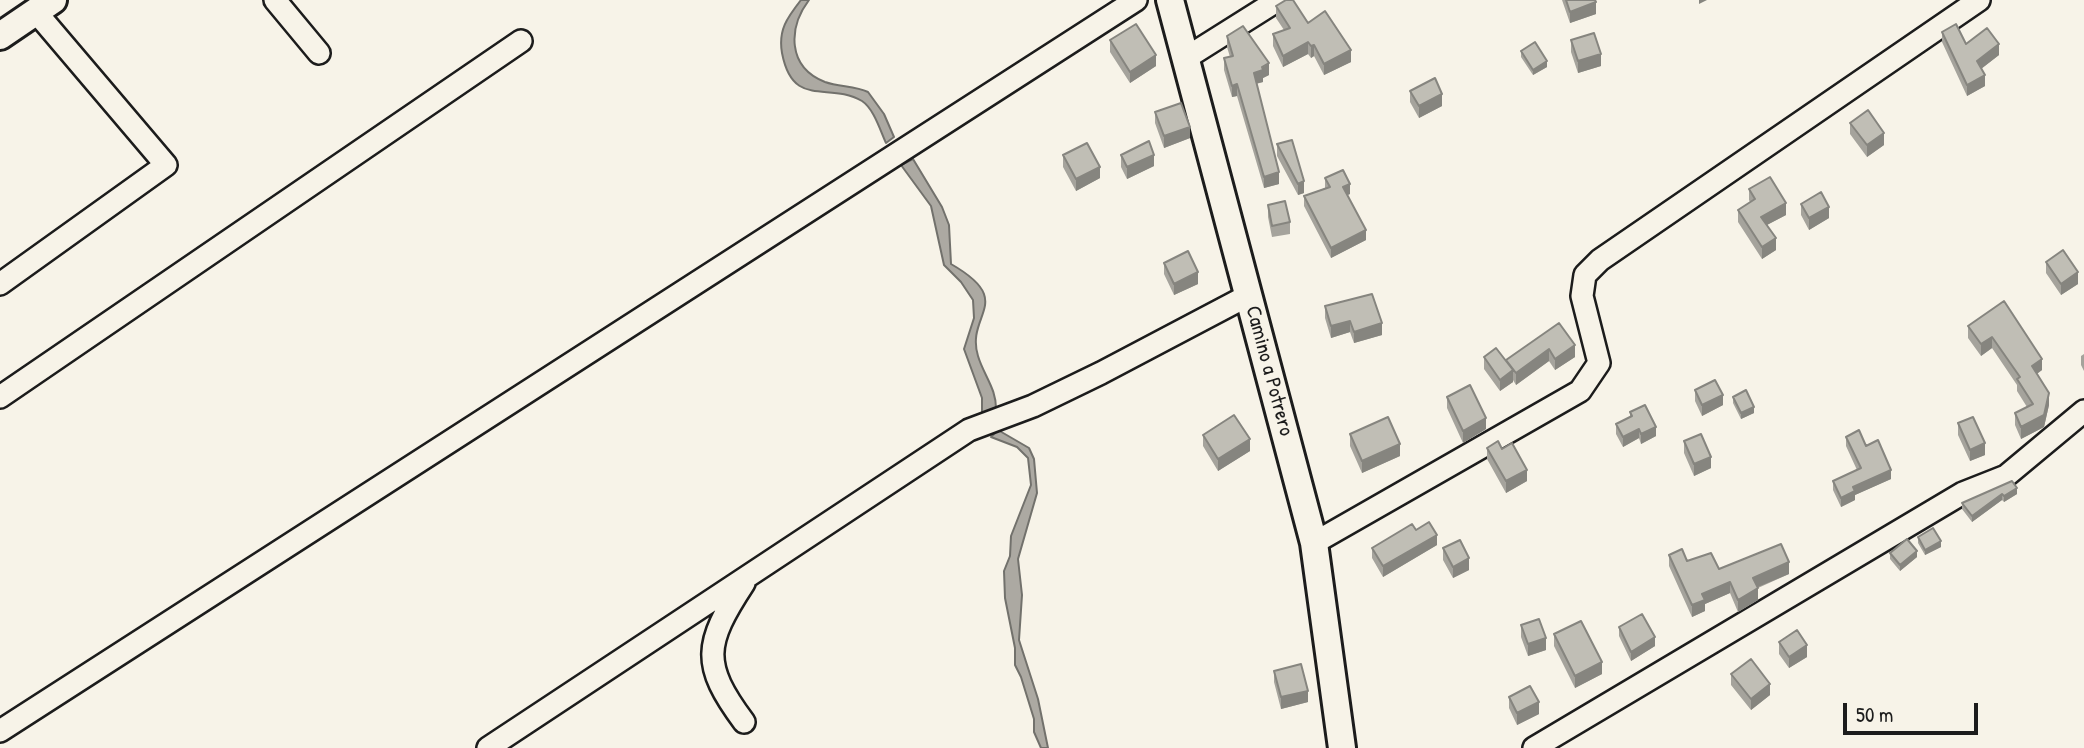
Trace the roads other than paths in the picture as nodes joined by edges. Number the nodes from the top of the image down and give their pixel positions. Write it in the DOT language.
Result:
graph roads {
  1 [pos="275,0"];
  2 [pos="1136,0"];
  3 [pos="1171,0"];
  4 [pos="1278,0"];
  5 [pos="1979,0"];
  6 [pos="45,6"];
  7 [pos="0,36"];
  8 [pos="521,41"];
  9 [pos="319,53"];
  10 [pos="1186,58"];
  11 [pos="0,284"];
  12 [pos="1249,295"];
  13 [pos="0,397"];
  14 [pos="2084,411"];
  15 [pos="1314,543"];
  16 [pos="749,575"];
  17 [pos="744,722"];
  18 [pos="0,731"];
  19 [pos="488,748"];
  20 [pos="1342,748"];
  21 [pos="1534,748"];
  1 -- 9 [label="street"];
  2 -- 18 [label="street"];
  3 -- 10 [label="street, Camino a Potrero"];
  4 -- 10 [label="street"];
  5 -- 15 [label="street"];
  6 -- 7 [label="street"];
  6 -- 11 [label="street"];
  8 -- 13 [label="street"];
  10 -- 12 [label="street, Camino a Potrero"];
  12 -- 15 [label="street, Camino a Potrero"];
  12 -- 16 [label="street"];
  14 -- 21 [label="street"];
  15 -- 20 [label="street, Camino a Potrero"];
  16 -- 17 [label="street"];
  16 -- 19 [label="street"];
}
